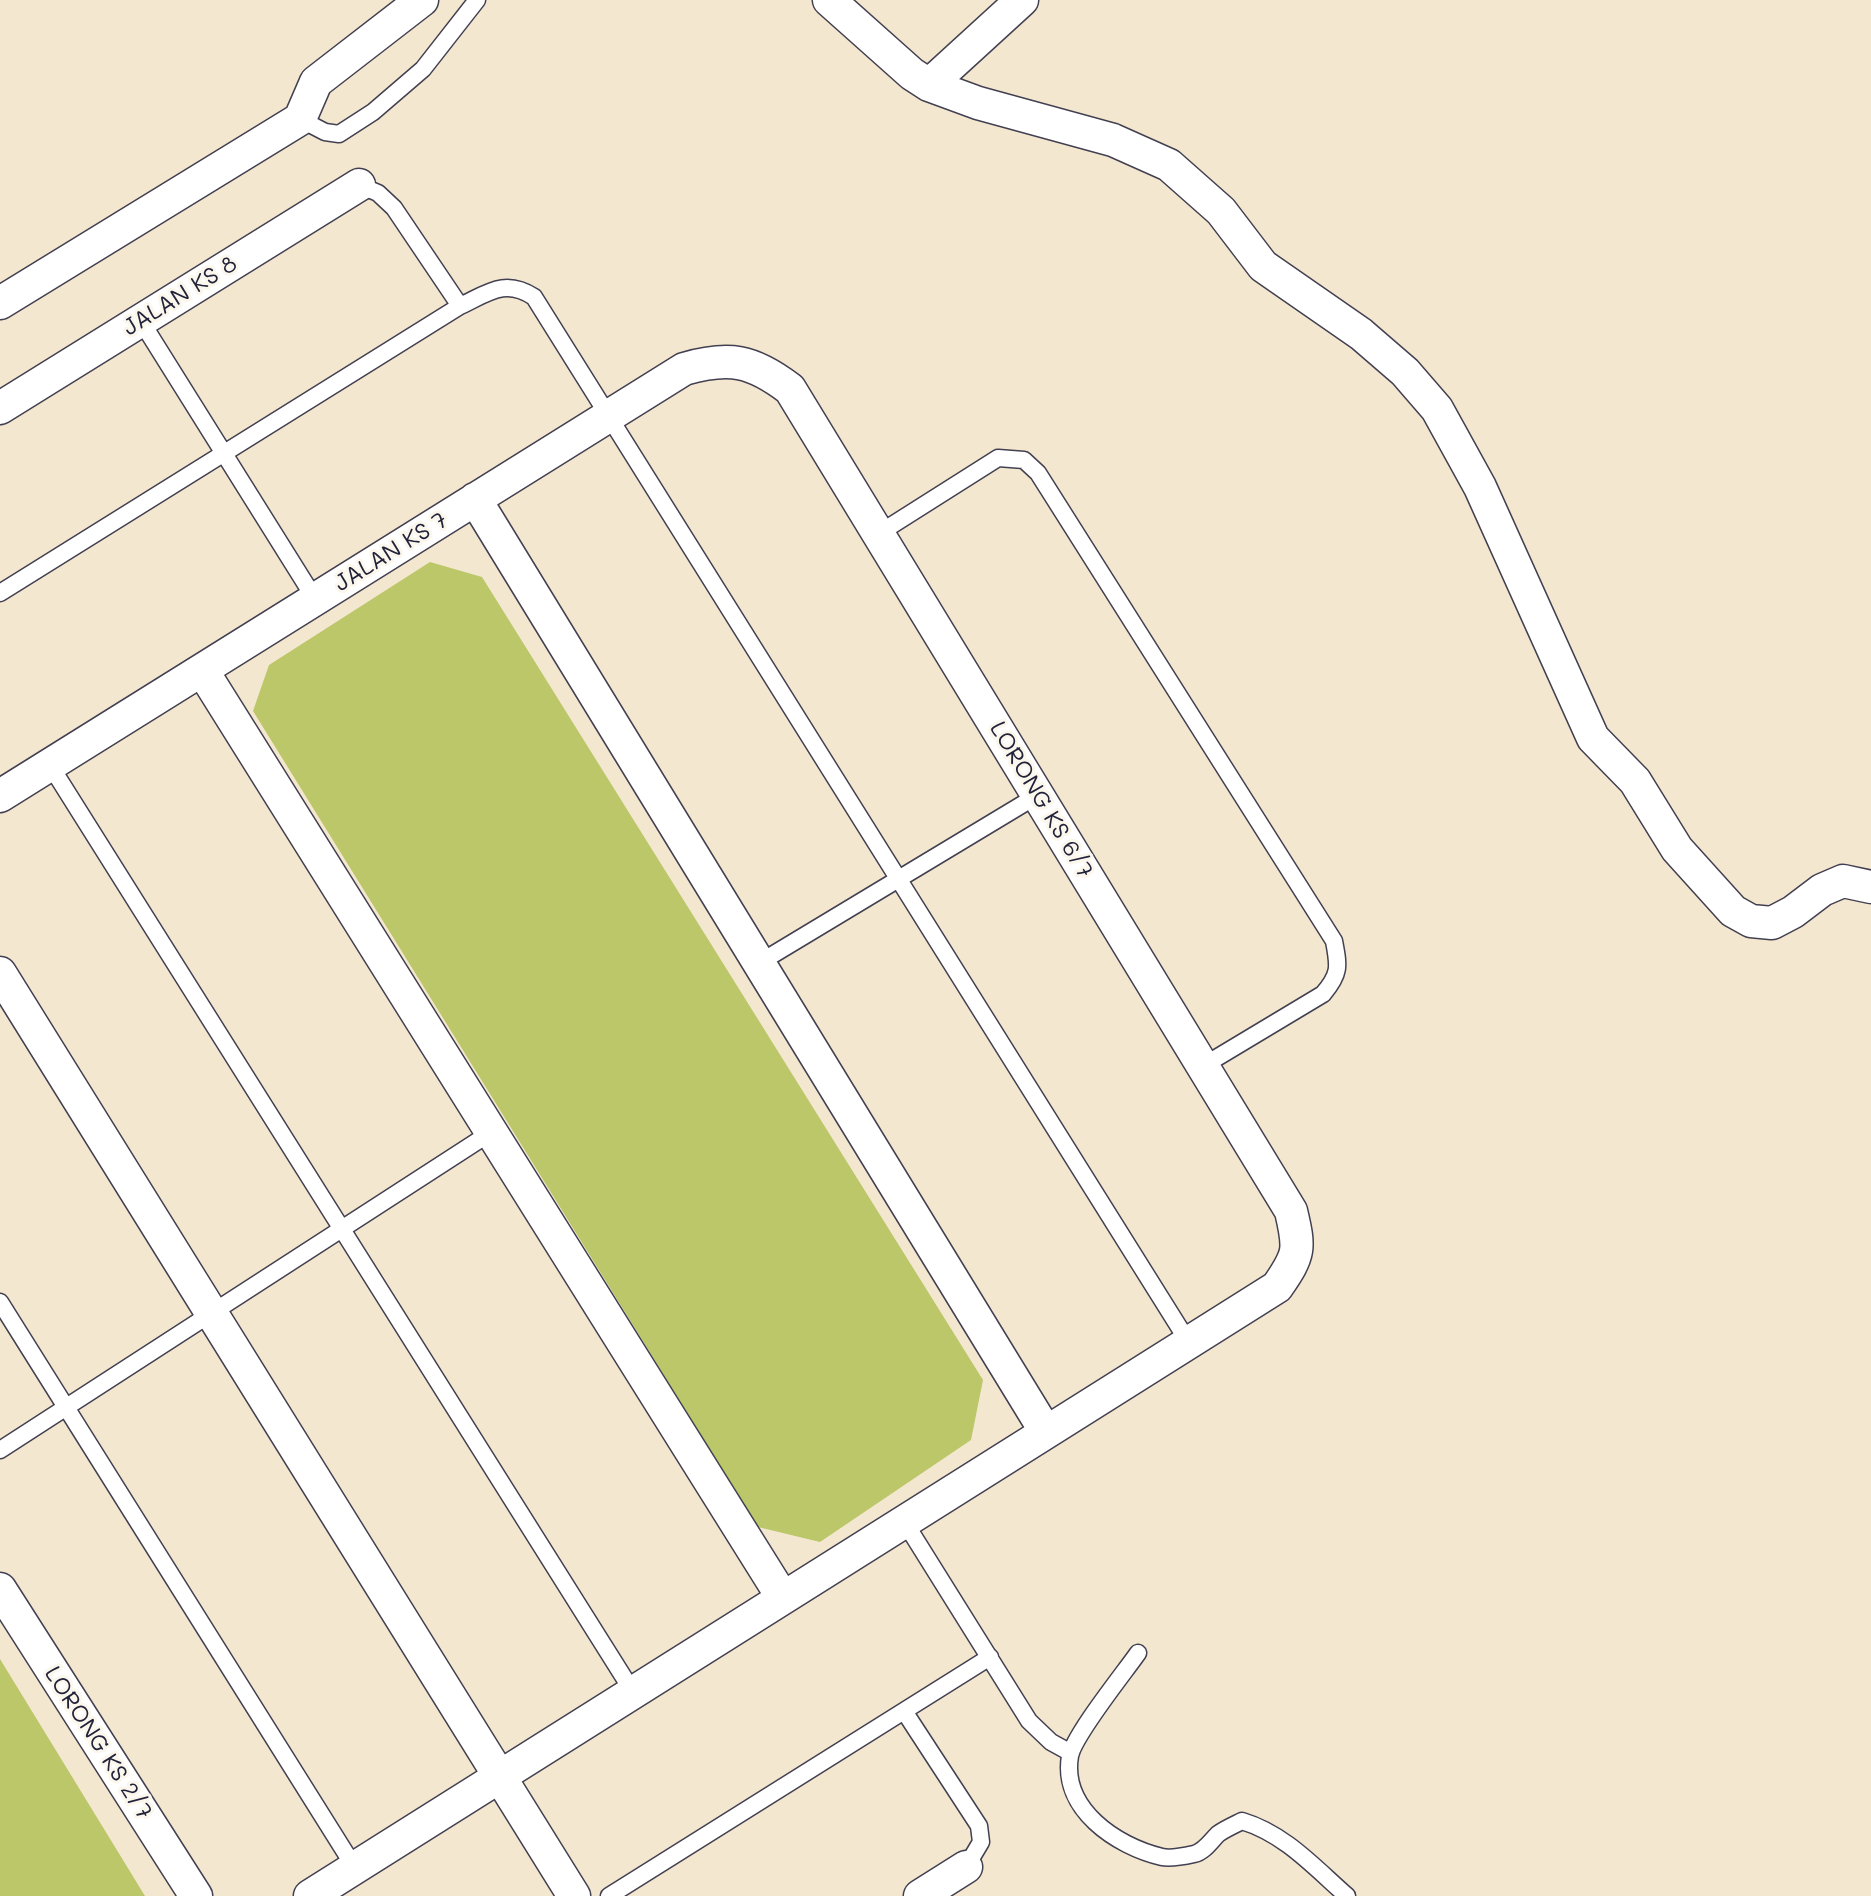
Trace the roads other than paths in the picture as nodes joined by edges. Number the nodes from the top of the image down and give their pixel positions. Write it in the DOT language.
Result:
graph roads {
  1 [pos="422,0"];
  2 [pos="477,0"];
  3 [pos="829,0"];
  4 [pos="1022,0"];
  5 [pos="929,85"];
  6 [pos="300,119"];
  7 [pos="359,185"];
  8 [pos="0,303"];
  9 [pos="460,306"];
  10 [pos="141,321"];
  11 [pos="790,389"];
  12 [pos="0,408"];
  13 [pos="608,416"];
  14 [pos="224,454"];
  15 [pos="475,499"];
  16 [pos="878,534"];
  17 [pos="0,593"];
  18 [pos="315,599"];
  19 [pos="202,670"];
  20 [pos="50,765"];
  21 [pos="1038,795"];
  22 [pos="0,796"];
  23 [pos="898,879"];
  24 [pos="1871,887"];
  25 [pos="759,963"];
  26 [pos="0,973"];
  27 [pos="1203,1066"];
  28 [pos="490,1133"];
  29 [pos="342,1229"];
  30 [pos="0,1302"];
  31 [pos="212,1313"];
  32 [pos="1188,1343"];
  33 [pos="66,1408"];
  34 [pos="1046,1432"];
  35 [pos="0,1450"];
  36 [pos="904,1521"];
  37 [pos="0,1589"];
  38 [pos="783,1598"];
  39 [pos="1138,1653"];
  40 [pos="990,1657"];
  41 [pos="633,1692"];
  42 [pos="904,1711"];
  43 [pos="1070,1753"];
  44 [pos="500,1776"];
  45 [pos="966,1867"];
  46 [pos="355,1868"];
  47 [pos="196,1896"];
  48 [pos="310,1896"];
  49 [pos="574,1896"];
  50 [pos="610,1896"];
  51 [pos="920,1896"];
  52 [pos="1347,1896"];
  1 -- 6 [label="street"];
  2 -- 6 [label="lane"];
  3 -- 5 [label="street"];
  4 -- 5 [label="street"];
  5 -- 24 [label="street"];
  6 -- 8 [label="street"];
  7 -- 9 [label="lane"];
  7 -- 10 [label="street, JALAN KS 8"];
  9 -- 13 [label="lane"];
  9 -- 14 [label="lane"];
  10 -- 12 [label="street, JALAN KS 8"];
  10 -- 14 [label="lane"];
  11 -- 13 [label="street, JALAN KS 7"];
  11 -- 16 [label="street, LORONG KS 6/7"];
  13 -- 15 [label="street, JALAN KS 7"];
  13 -- 23 [label="lane"];
  14 -- 17 [label="lane"];
  14 -- 18 [label="lane"];
  15 -- 18 [label="street, JALAN KS 7"];
  15 -- 25 [label="street"];
  16 -- 21 [label="street, LORONG KS 6/7"];
  16 -- 27 [label="lane"];
  18 -- 19 [label="street, JALAN KS 7"];
  19 -- 20 [label="street, JALAN KS 7"];
  19 -- 28 [label="street"];
  20 -- 22 [label="street, JALAN KS 7"];
  20 -- 29 [label="lane"];
  21 -- 23 [label="lane"];
  21 -- 27 [label="street, LORONG KS 6/7"];
  23 -- 25 [label="lane"];
  23 -- 32 [label="lane"];
  25 -- 34 [label="street"];
  26 -- 31 [label="street"];
  27 -- 32 [label="street, LORONG KS 6/7"];
  28 -- 29 [label="lane"];
  28 -- 38 [label="street"];
  29 -- 31 [label="lane"];
  29 -- 41 [label="lane"];
  30 -- 33 [label="lane"];
  31 -- 33 [label="lane"];
  31 -- 44 [label="street"];
  32 -- 34 [label="street"];
  33 -- 35 [label="lane"];
  33 -- 46 [label="lane"];
  34 -- 36 [label="street"];
  36 -- 38 [label="street"];
  36 -- 40 [label="lane"];
  37 -- 47 [label="street, LORONG KS 2/7"];
  38 -- 41 [label="street"];
  39 -- 43 [label="lane"];
  40 -- 42 [label="lane"];
  40 -- 43 [label="lane"];
  41 -- 44 [label="street"];
  42 -- 45 [label="lane"];
  42 -- 50 [label="lane"];
  43 -- 52 [label="lane"];
  44 -- 46 [label="street"];
  44 -- 49 [label="street"];
  45 -- 51 [label="street"];
  46 -- 48 [label="street"];
}
